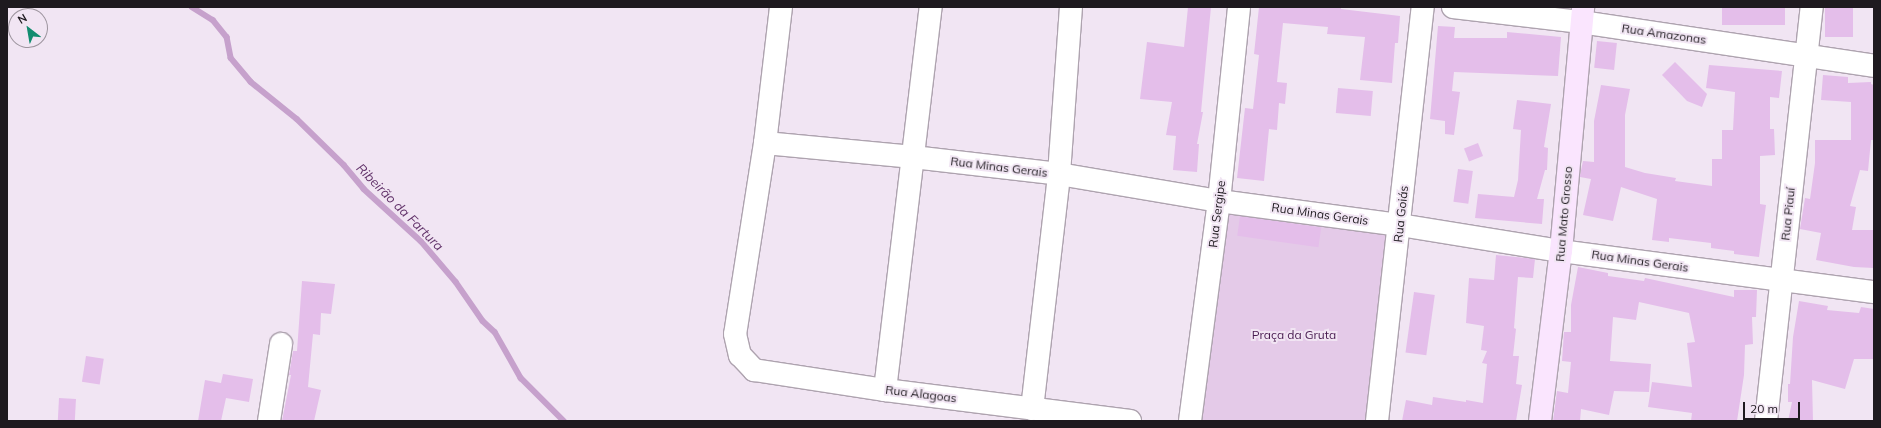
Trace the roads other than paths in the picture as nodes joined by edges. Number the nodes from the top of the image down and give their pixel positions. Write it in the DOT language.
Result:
graph roads {
  1 [pos="781,7"];
  2 [pos="931,7"];
  3 [pos="1070,7"];
  4 [pos="1239,7"];
  5 [pos="1423,7"];
  6 [pos="1453,7"];
  7 [pos="1812,7"];
  8 [pos="1582,14"];
  9 [pos="1806,55"];
  10 [pos="1874,66"];
  11 [pos="764,143"];
  12 [pos="913,157"];
  13 [pos="1059,174"];
  14 [pos="1219,200"];
  15 [pos="1400,225"];
  16 [pos="1561,251"];
  17 [pos="1781,280"];
  18 [pos="1874,292"];
  19 [pos="281,344"];
  20 [pos="885,390"];
  21 [pos="1032,409"];
  22 [pos="269,421"];
  23 [pos="1130,421"];
  24 [pos="1190,421"];
  25 [pos="1377,421"];
  26 [pos="1540,421"];
  27 [pos="1766,421"];
  1 -- 11 [label="street"];
  2 -- 12 [label="street"];
  3 -- 13 [label="street"];
  4 -- 14 [label="street, Rua Sergipe"];
  5 -- 15 [label="street, Rua Goiás"];
  6 -- 8 [label="street, Rua Amazonas"];
  7 -- 9 [label="street, Rua Piauí"];
  8 -- 9 [label="street, Rua Amazonas"];
  8 -- 16 [label="street, Rua Mato Grosso"];
  9 -- 10 [label="street, Rua Amazonas"];
  9 -- 17 [label="street, Rua Piauí"];
  11 -- 12 [label="street, Rua Minas Gerais"];
  11 -- 20 [label="street, Rua Alagoas"];
  12 -- 13 [label="street, Rua Minas Gerais"];
  12 -- 20 [label="street"];
  13 -- 14 [label="street, Rua Minas Gerais"];
  13 -- 21 [label="street"];
  14 -- 15 [label="street, Rua Minas Gerais"];
  14 -- 24 [label="street, Rua Sergipe"];
  15 -- 16 [label="street, Rua Minas Gerais"];
  15 -- 25 [label="street, Rua Goiás"];
  16 -- 17 [label="street, Rua Minas Gerais"];
  16 -- 26 [label="street, Rua Mato Grosso"];
  17 -- 18 [label="street, Rua Minas Gerais"];
  17 -- 27 [label="street, Rua Piauí"];
  19 -- 22 [label="street"];
  20 -- 21 [label="street, Rua Alagoas"];
  21 -- 23 [label="street, Rua Alagoas"];
}
